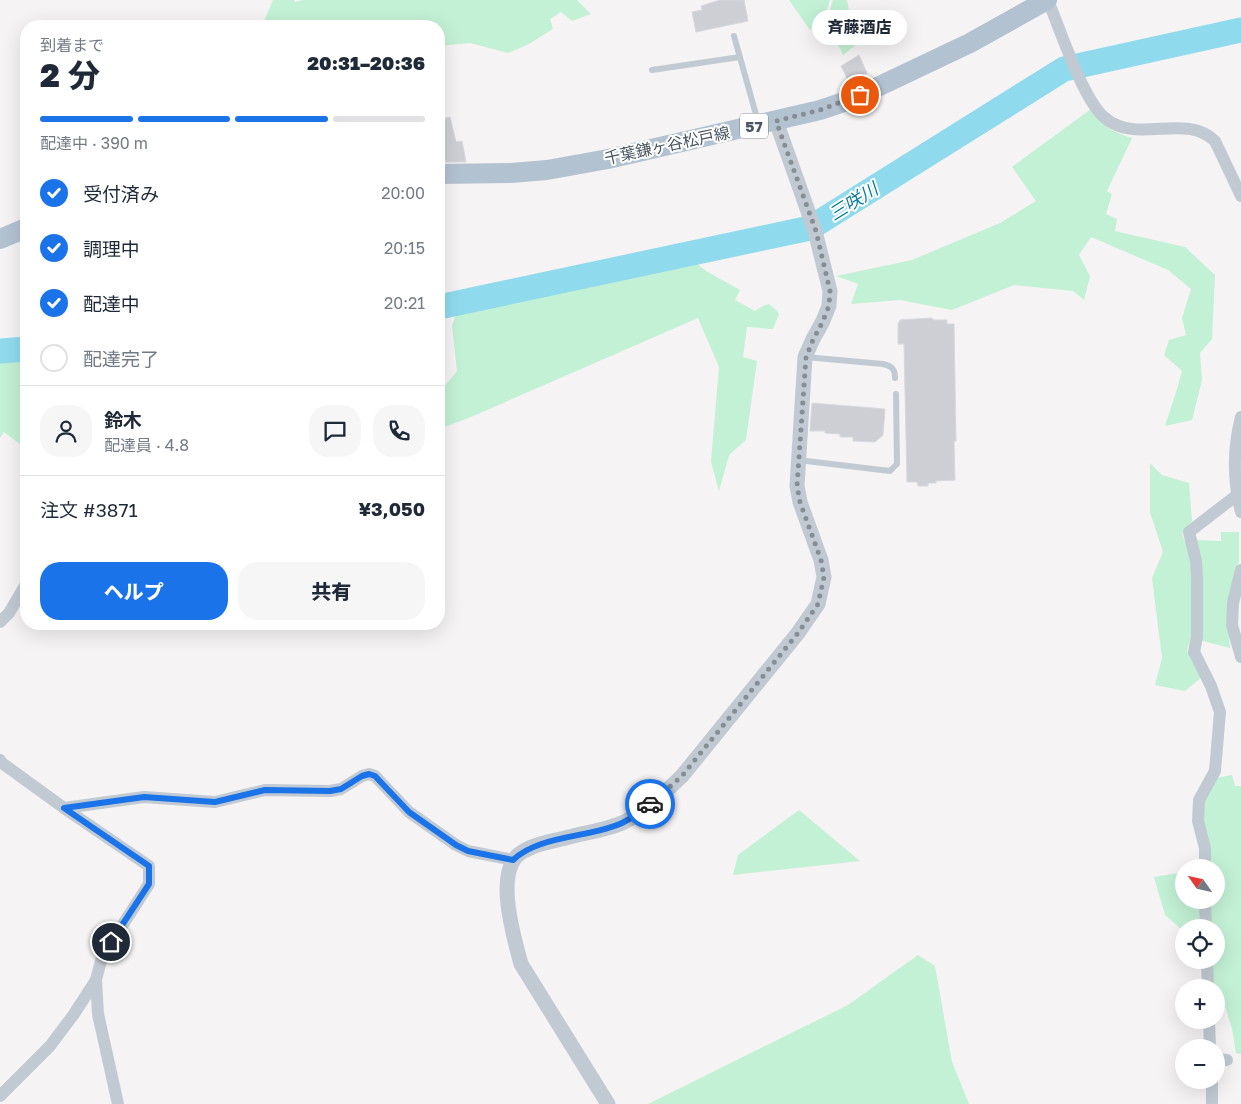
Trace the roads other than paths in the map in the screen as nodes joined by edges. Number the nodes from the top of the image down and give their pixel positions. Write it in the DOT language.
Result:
graph roads {
  1 [pos="1047,0"];
  2 [pos="734,36"];
  3 [pos="740,58"];
  4 [pos="652,70"];
  5 [pos="767,120"];
  6 [pos="445,174"];
  7 [pos="1241,196"];
  8 [pos="20,231"];
  9 [pos="0,239"];
  10 [pos="806,357"];
  11 [pos="895,378"];
  12 [pos="896,394"];
  13 [pos="1241,417"];
  14 [pos="798,460"];
  15 [pos="1237,495"];
  16 [pos="1241,512"];
  17 [pos="1241,570"];
  18 [pos="20,594"];
  19 [pos="0,622"];
  20 [pos="1241,657"];
  21 [pos="0,760"];
  22 [pos="64,808"];
  23 [pos="1205,859"];
  24 [pos="513,860"];
  25 [pos="96,980"];
  26 [pos="1212,1089"];
  27 [pos="0,1096"];
  28 [pos="118,1104"];
  29 [pos="608,1104"];
  30 [pos="1212,1104"];
  1 -- 5 [label="main road, 千葉鎌ヶ谷松戸線 / 57"];
  1 -- 7 [label="street"];
  2 -- 3 [label="lane"];
  3 -- 4 [label="lane"];
  3 -- 5 [label="lane"];
  5 -- 6 [label="main road, 千葉鎌ヶ谷松戸線 / 57"];
  5 -- 10 [label="street"];
  8 -- 9 [label="main road"];
  10 -- 11 [label="lane"];
  10 -- 14 [label="street"];
  12 -- 14 [label="lane"];
  13 -- 15 [label="street"];
  14 -- 24 [label="street"];
  15 -- 16 [label="street"];
  15 -- 23 [label="street"];
  17 -- 20 [label="street"];
  18 -- 19 [label="street"];
  21 -- 22 [label="street"];
  22 -- 24 [label="street"];
  22 -- 25 [label="street"];
  24 -- 29 [label="street"];
  25 -- 27 [label="street"];
  25 -- 28 [label="street"];
  26 -- 30 [label="street"];
}
